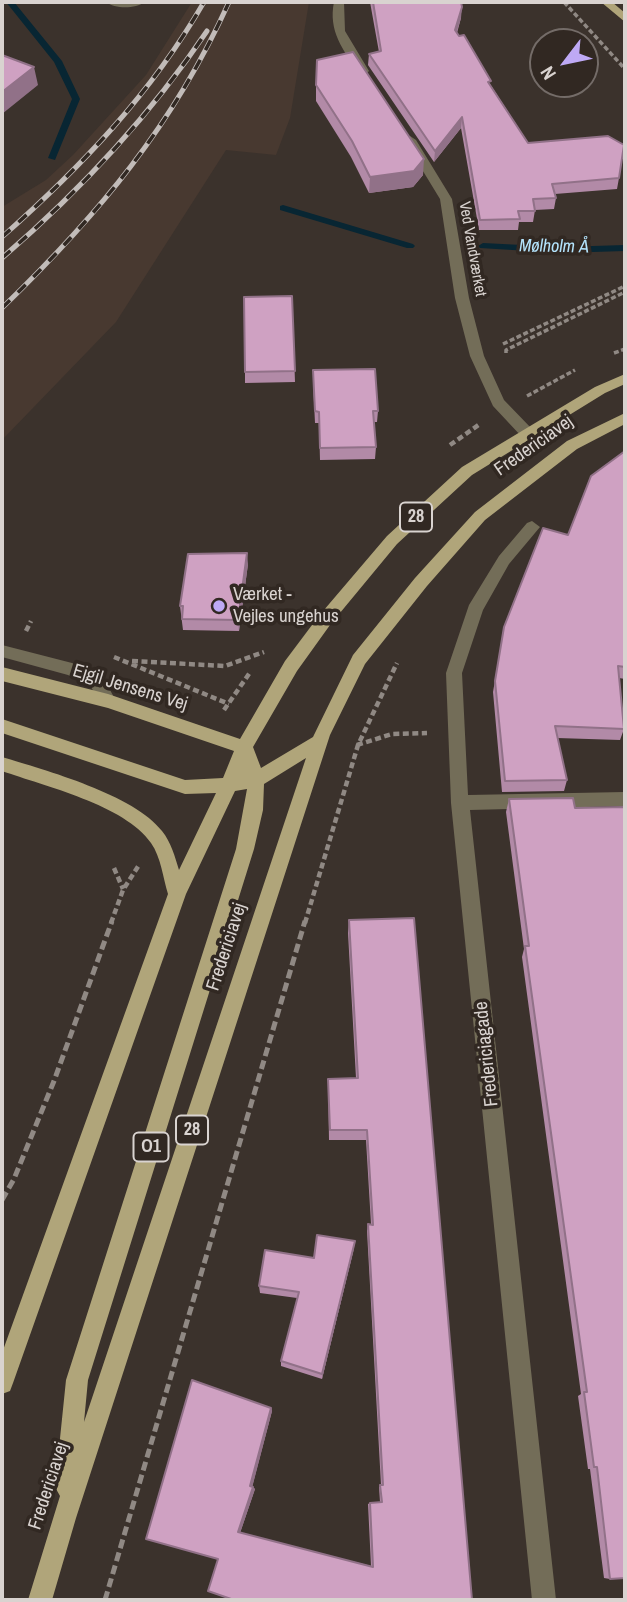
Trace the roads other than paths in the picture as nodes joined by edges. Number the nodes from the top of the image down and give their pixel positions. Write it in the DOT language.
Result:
graph roads {
  1 [pos="111,2"];
  2 [pos="140,2"];
  3 [pos="339,2"];
  4 [pos="606,2"];
  5 [pos="625,19"];
  6 [pos="372,84"];
  7 [pos="401,127"];
  8 [pos="625,379"];
  9 [pos="625,418"];
  10 [pos="527,433"];
  11 [pos="533,527"];
  12 [pos="2,651"];
  13 [pos="2,674"];
  14 [pos="108,701"];
  15 [pos="2,726"];
  16 [pos="320,741"];
  17 [pos="244,747"];
  18 [pos="2,764"];
  19 [pos="256,780"];
  20 [pos="229,785"];
  21 [pos="625,799"];
  22 [pos="460,803"];
  23 [pos="177,894"];
  24 [pos="2,1383"];
  25 [pos="64,1518"];
  26 [pos="40,1600"];
  27 [pos="544,1600"];
  1 -- 2 [label="street"];
  3 -- 6 [label="street"];
  4 -- 5 [label="main road"];
  7 -- 10 [label="street, Ved Vandværket"];
  8 -- 10 [label="main road, Fredericiavej / 28"];
  9 -- 16 [label="main road, Fredericiavej / 28"];
  10 -- 17 [label="main road, Fredericiavej / 28"];
  11 -- 22 [label="street, Fredericiagade"];
  12 -- 14 [label="street"];
  13 -- 14 [label="main road, Ejgil Jensens Vej"];
  14 -- 17 [label="main road, Ejgil Jensens Vej"];
  15 -- 20 [label="main road"];
  16 -- 19 [label="main road"];
  16 -- 25 [label="main road, Fredericiavej / 28"];
  17 -- 19 [label="main road, O1"];
  17 -- 20 [label="main road, Fredericiavej / 28"];
  18 -- 23 [label="main road"];
  19 -- 20 [label="main road"];
  19 -- 25 [label="main road, O1"];
  20 -- 23 [label="main road, Fredericiavej / 28"];
  21 -- 22 [label="street"];
  22 -- 27 [label="street, Fredericiagade"];
  23 -- 24 [label="main road, Fredericiavej / 28"];
  25 -- 26 [label="main road, Fredericiavej / 28"];
}
